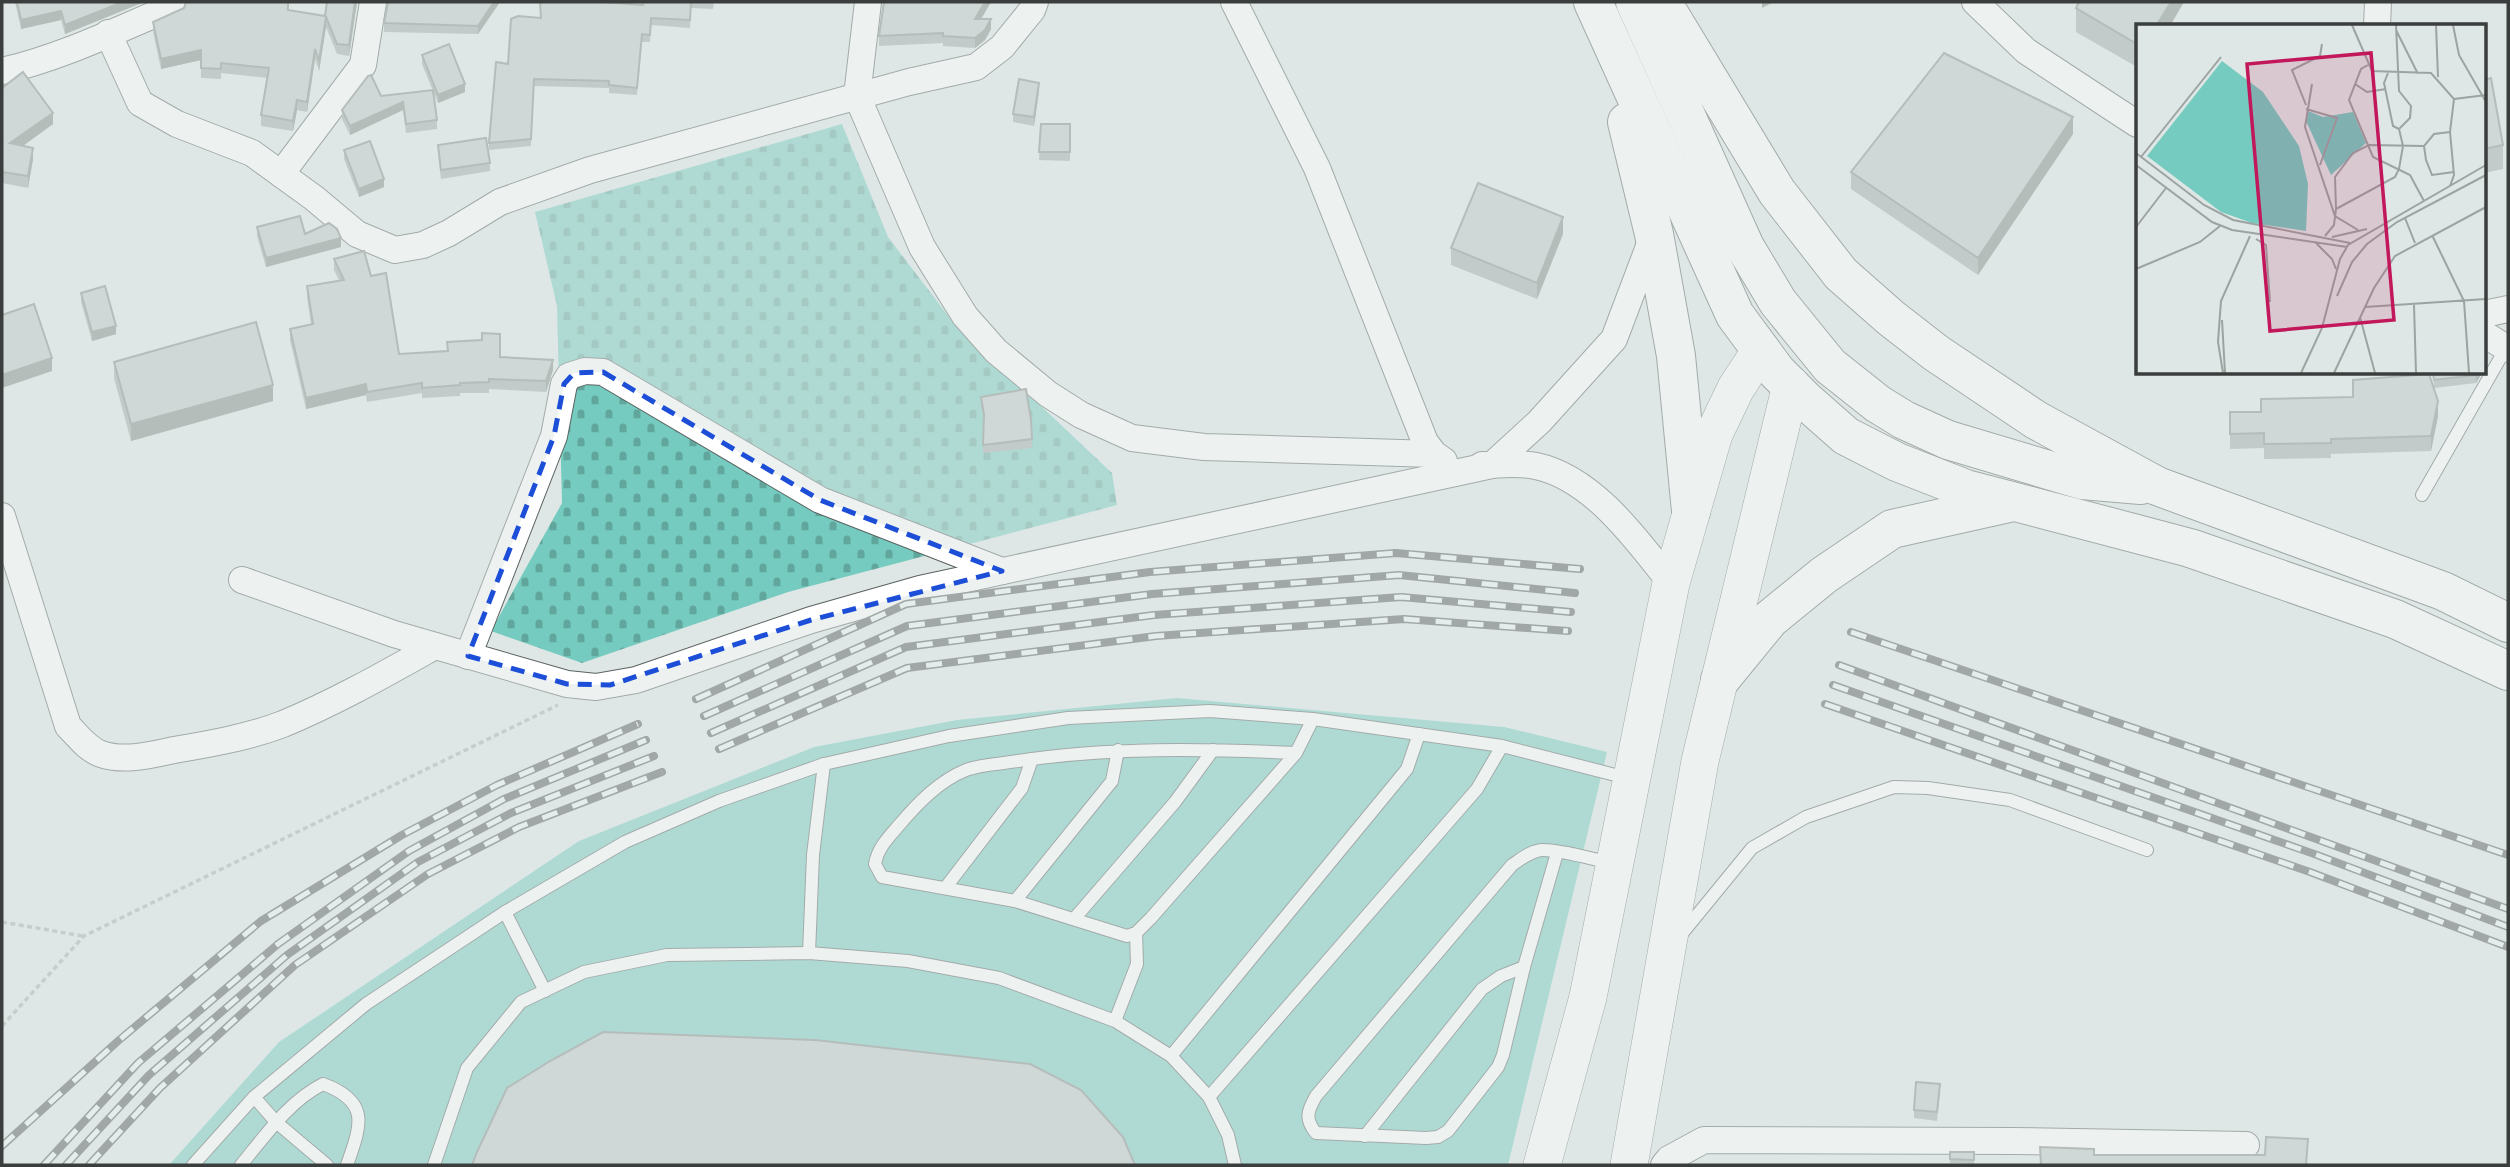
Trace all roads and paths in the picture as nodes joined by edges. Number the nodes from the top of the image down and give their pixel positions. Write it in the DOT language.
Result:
graph roads {
  1 [pos="174,2"];
  2 [pos="373,2"];
  3 [pos="868,2"];
  4 [pos="1035,2"];
  5 [pos="1234,2"];
  6 [pos="1634,2"];
  7 [pos="1662,2"];
  8 [pos="1975,2"];
  9 [pos="2378,2"];
  10 [pos="1599,16"];
  11 [pos="2377,24"];
  12 [pos="107,33"];
  13 [pos="2,71"];
  14 [pos="857,96"];
  15 [pos="2136,123"];
  16 [pos="281,174"];
  17 [pos="1654,234"];
  18 [pos="2508,309"];
  19 [pos="2486,314"];
  20 [pos="2486,335"];
  21 [pos="1804,336"];
  22 [pos="2507,349"];
  23 [pos="1761,350"];
  24 [pos="1791,385"];
  25 [pos="1434,454"];
  26 [pos="1492,465"];
  27 [pos="2157,486"];
  28 [pos="2422,495"];
  29 [pos="2014,502"];
  30 [pos="1691,511"];
  31 [pos="2,516"];
  32 [pos="1002,571"];
  33 [pos="242,580"];
  34 [pos="1671,583"];
  35 [pos="2508,624"];
  36 [pos="435,646"];
  37 [pos="468,656"];
  38 [pos="2508,671"];
  39 [pos="1720,680"];
  40 [pos="597,687"];
  41 [pos="1313,719"];
  42 [pos="1419,734"];
  43 [pos="1502,746"];
  44 [pos="1118,750"];
  45 [pos="1213,750"];
  46 [pos="1296,753"];
  47 [pos="1032,759"];
  48 [pos="824,764"];
  49 [pos="1632,779"];
  50 [pos="2147,850"];
  51 [pos="1557,853"];
  52 [pos="1615,864"];
  53 [pos="946,887"];
  54 [pos="1015,901"];
  55 [pos="505,912"];
  56 [pos="1074,919"];
  57 [pos="2,922"];
  58 [pos="1136,933"];
  59 [pos="84,936"];
  60 [pos="1666,952"];
  61 [pos="809,953"];
  62 [pos="1524,967"];
  63 [pos="545,991"];
  64 [pos="1115,1021"];
  65 [pos="2,1026"];
  66 [pos="1171,1056"];
  67 [pos="254,1097"];
  68 [pos="1209,1097"];
  69 [pos="276,1122"];
  70 [pos="1365,1136"];
  71 [pos="2246,1146"];
  72 [pos="193,1165"];
  73 [pos="241,1165"];
  74 [pos="327,1165"];
  75 [pos="347,1165"];
  76 [pos="434,1165"];
  77 [pos="1235,1165"];
  78 [pos="1542,1165"];
  79 [pos="1629,1165"];
  80 [pos="1664,1165"];
  1 -- 12 [label="street"];
  2 -- 16 [label="street"];
  3 -- 14 [label="street"];
  4 -- 14 [label="street"];
  5 -- 25 [label="street"];
  6 -- 21 [label="main road"];
  7 -- 27 [label="main road"];
  8 -- 15 [label="street"];
  9 -- 11 [label="street"];
  10 -- 17 [label="main road"];
  10 -- 23 [label="main road"];
  12 -- 13 [label="street"];
  12 -- 16 [label="street"];
  14 -- 16 [label="street"];
  14 -- 25 [label="street"];
  17 -- 26 [label="street"];
  17 -- 30 [label="main road"];
  18 -- 19 [label="street"];
  20 -- 22 [label="street"];
  21 -- 23 [label="main road"];
  21 -- 24 [label="main road"];
  21 -- 27 [label="main road"];
  22 -- 28 [label="lane"];
  23 -- 24 [label="main road"];
  23 -- 30 [label="street"];
  24 -- 29 [label="main road"];
  24 -- 39 [label="street"];
  25 -- 26 [label="street"];
  26 -- 32 [label="street"];
  26 -- 34 [label="street"];
  27 -- 35 [label="main road"];
  29 -- 38 [label="main road"];
  29 -- 39 [label="main road"];
  30 -- 34 [label="street"];
  31 -- 36 [label="street"];
  32 -- 37 [label="street"];
  32 -- 40 [label="street"];
  33 -- 36 [label="street"];
  34 -- 49 [label="street"];
  36 -- 37 [label="street"];
  37 -- 40 [label="street"];
  39 -- 60 [label="street"];
  40 -- 59 [label="path"];
  41 -- 42 [label="lane"];
  41 -- 46 [label="lane"];
  41 -- 48 [label="lane"];
  42 -- 43 [label="lane"];
  42 -- 66 [label="lane"];
  43 -- 49 [label="lane"];
  43 -- 68 [label="lane"];
  44 -- 45 [label="lane"];
  44 -- 47 [label="lane"];
  44 -- 54 [label="lane"];
  45 -- 46 [label="lane"];
  45 -- 56 [label="lane"];
  46 -- 58 [label="lane"];
  47 -- 53 [label="lane"];
  47 -- 53 [label="lane"];
  48 -- 55 [label="lane"];
  48 -- 61 [label="lane"];
  49 -- 52 [label="street"];
  50 -- 60 [label="lane"];
  51 -- 52 [label="lane"];
  51 -- 62 [label="lane"];
  51 -- 70 [label="lane"];
  52 -- 78 [label="street"];
  53 -- 54 [label="lane"];
  54 -- 56 [label="lane"];
  55 -- 63 [label="lane"];
  55 -- 67 [label="lane"];
  56 -- 58 [label="lane"];
  57 -- 59 [label="path"];
  58 -- 64 [label="lane"];
  59 -- 65 [label="path"];
  60 -- 79 [label="street"];
  61 -- 63 [label="lane"];
  61 -- 64 [label="lane"];
  62 -- 70 [label="lane"];
  62 -- 70 [label="lane"];
  63 -- 76 [label="lane"];
  64 -- 66 [label="lane"];
  66 -- 68 [label="lane"];
  67 -- 69 [label="lane"];
  67 -- 72 [label="lane"];
  68 -- 77 [label="lane"];
  69 -- 73 [label="lane"];
  69 -- 74 [label="lane"];
  69 -- 75 [label="lane"];
  71 -- 80 [label="street"];
}
